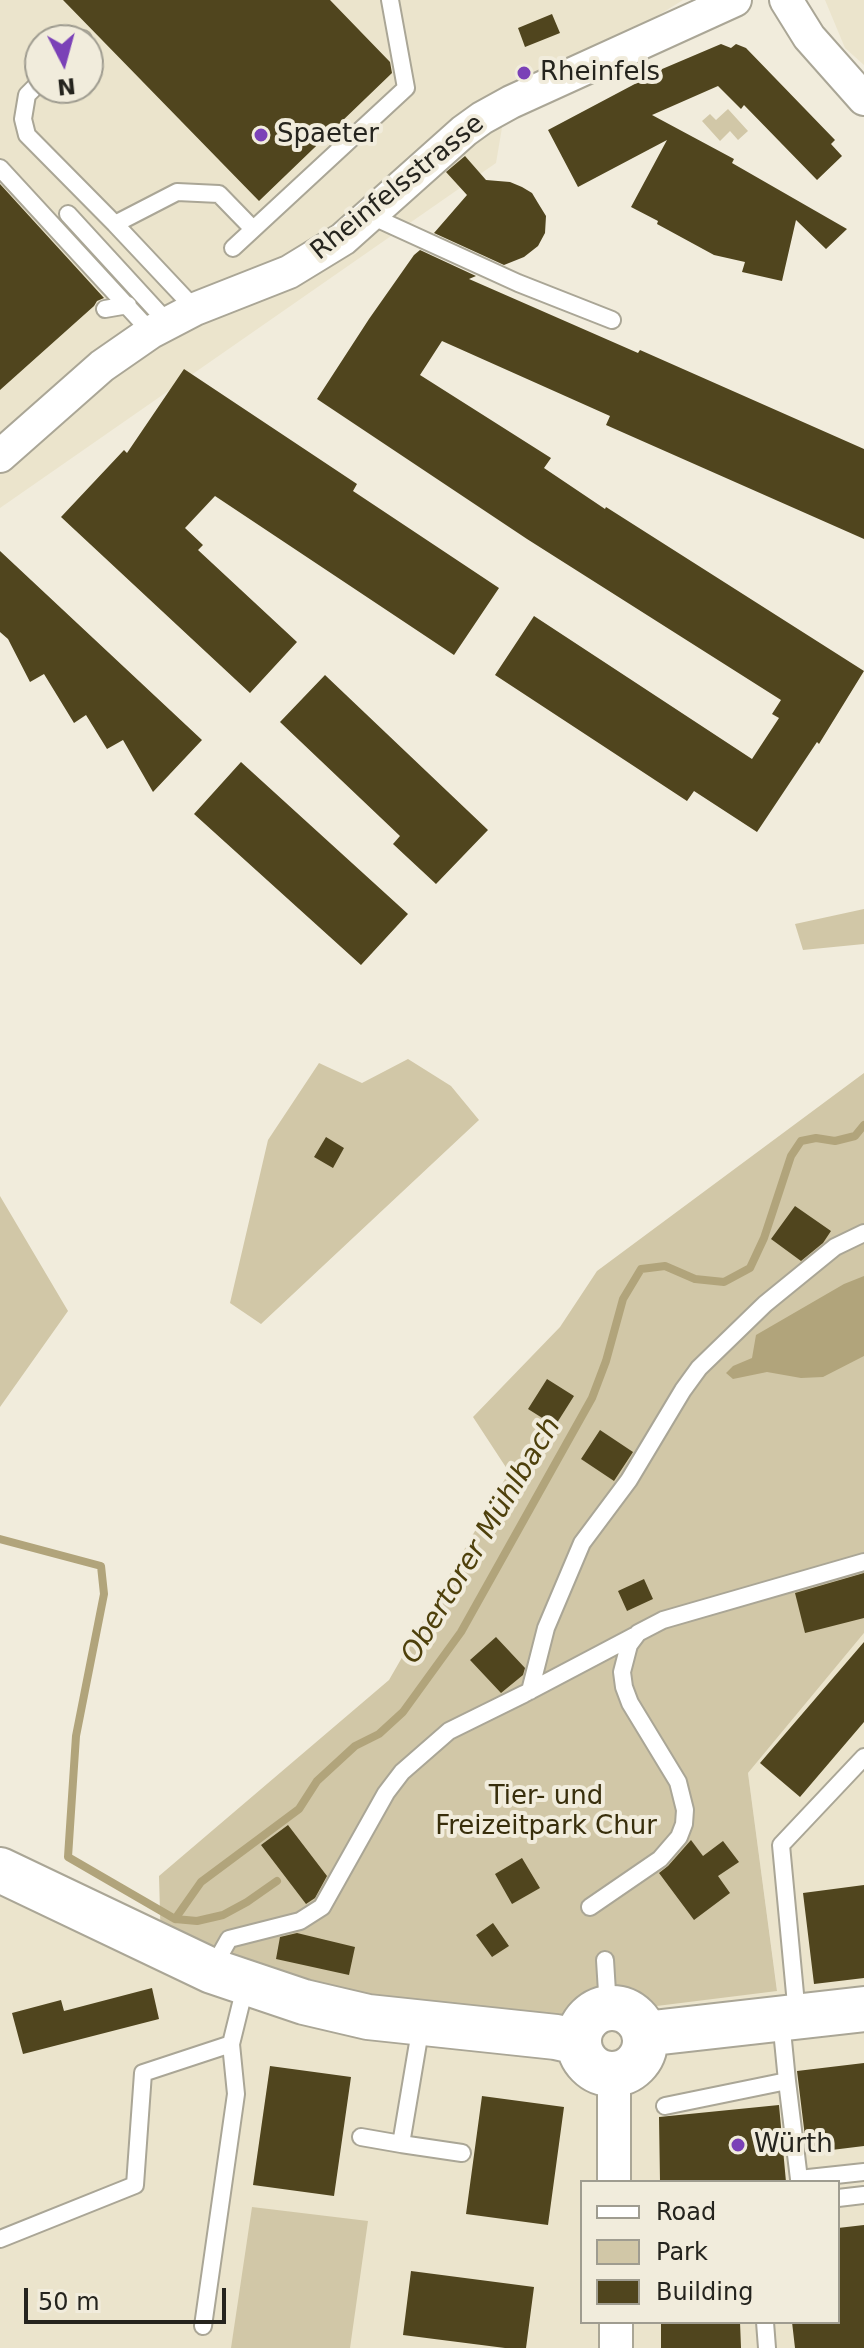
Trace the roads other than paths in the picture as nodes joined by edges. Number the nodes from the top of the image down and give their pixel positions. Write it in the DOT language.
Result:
graph roads {
  1 [pos="390,0"];
  2 [pos="735,0"];
  3 [pos="786,0"];
  4 [pos="864,99"];
  5 [pos="26,104"];
  6 [pos="0,168"];
  7 [pos="68,214"];
  8 [pos="369,215"];
  9 [pos="115,224"];
  10 [pos="253,229"];
  11 [pos="233,248"];
  12 [pos="128,305"];
  13 [pos="105,309"];
  14 [pos="612,320"];
  15 [pos="171,321"];
  16 [pos="0,456"];
  17 [pos="864,1233"];
  18 [pos="864,1562"];
  19 [pos="638,1633"];
  20 [pos="530,1691"];
  21 [pos="864,1757"];
  22 [pos="0,1870"];
  23 [pos="590,1907"];
  24 [pos="605,1960"];
  25 [pos="229,1977"];
  26 [pos="608,2008"];
  27 [pos="864,2009"];
  28 [pos="789,2017"];
  29 [pos="421,2023"];
  30 [pos="644,2034"];
  31 [pos="578,2042"];
  32 [pos="231,2044"];
  33 [pos="614,2074"];
  34 [pos="787,2081"];
  35 [pos="665,2106"];
  36 [pos="361,2137"];
  37 [pos="401,2144"];
  38 [pos="462,2153"];
  39 [pos="864,2172"];
  40 [pos="614,2180"];
  41 [pos="864,2195"];
  42 [pos="840,2198"];
  43 [pos="0,2239"];
  44 [pos="616,2324"];
  45 [pos="765,2324"];
  46 [pos="203,2326"];
  47 [pos="616,2348"];
  48 [pos="767,2348"];
  1 -- 10 [label="lane"];
  2 -- 8 [label="street, Rheinfelsstrasse"];
  3 -- 4 [label="street"];
  5 -- 9 [label="lane"];
  6 -- 12 [label="lane"];
  7 -- 15 [label="lane"];
  8 -- 14 [label="lane"];
  8 -- 15 [label="street, Rheinfelsstrasse"];
  9 -- 10 [label="lane"];
  9 -- 15 [label="lane"];
  10 -- 11 [label="lane"];
  12 -- 13 [label="lane"];
  12 -- 15 [label="lane"];
  15 -- 16 [label="street, Rheinfelsstrasse"];
  17 -- 20 [label="lane"];
  18 -- 19 [label="lane"];
  19 -- 20 [label="lane"];
  19 -- 23 [label="lane"];
  20 -- 25 [label="lane"];
  21 -- 28 [label="lane"];
  22 -- 25 [label="street"];
  24 -- 26 [label="lane"];
  25 -- 29 [label="street"];
  25 -- 32 [label="lane"];
  26 -- 30 [label="street"];
  26 -- 31 [label="street"];
  27 -- 28 [label="street"];
  28 -- 30 [label="street"];
  28 -- 34 [label="lane"];
  29 -- 31 [label="street"];
  29 -- 37 [label="lane"];
  30 -- 33 [label="street"];
  31 -- 33 [label="street"];
  32 -- 43 [label="lane"];
  32 -- 46 [label="lane"];
  33 -- 40 [label="street"];
  34 -- 35 [label="lane"];
  34 -- 39 [label="lane"];
  36 -- 37 [label="lane"];
  37 -- 38 [label="lane"];
  41 -- 42 [label="lane"];
  44 -- 47 [label="street"];
  45 -- 48 [label="lane"];
}
